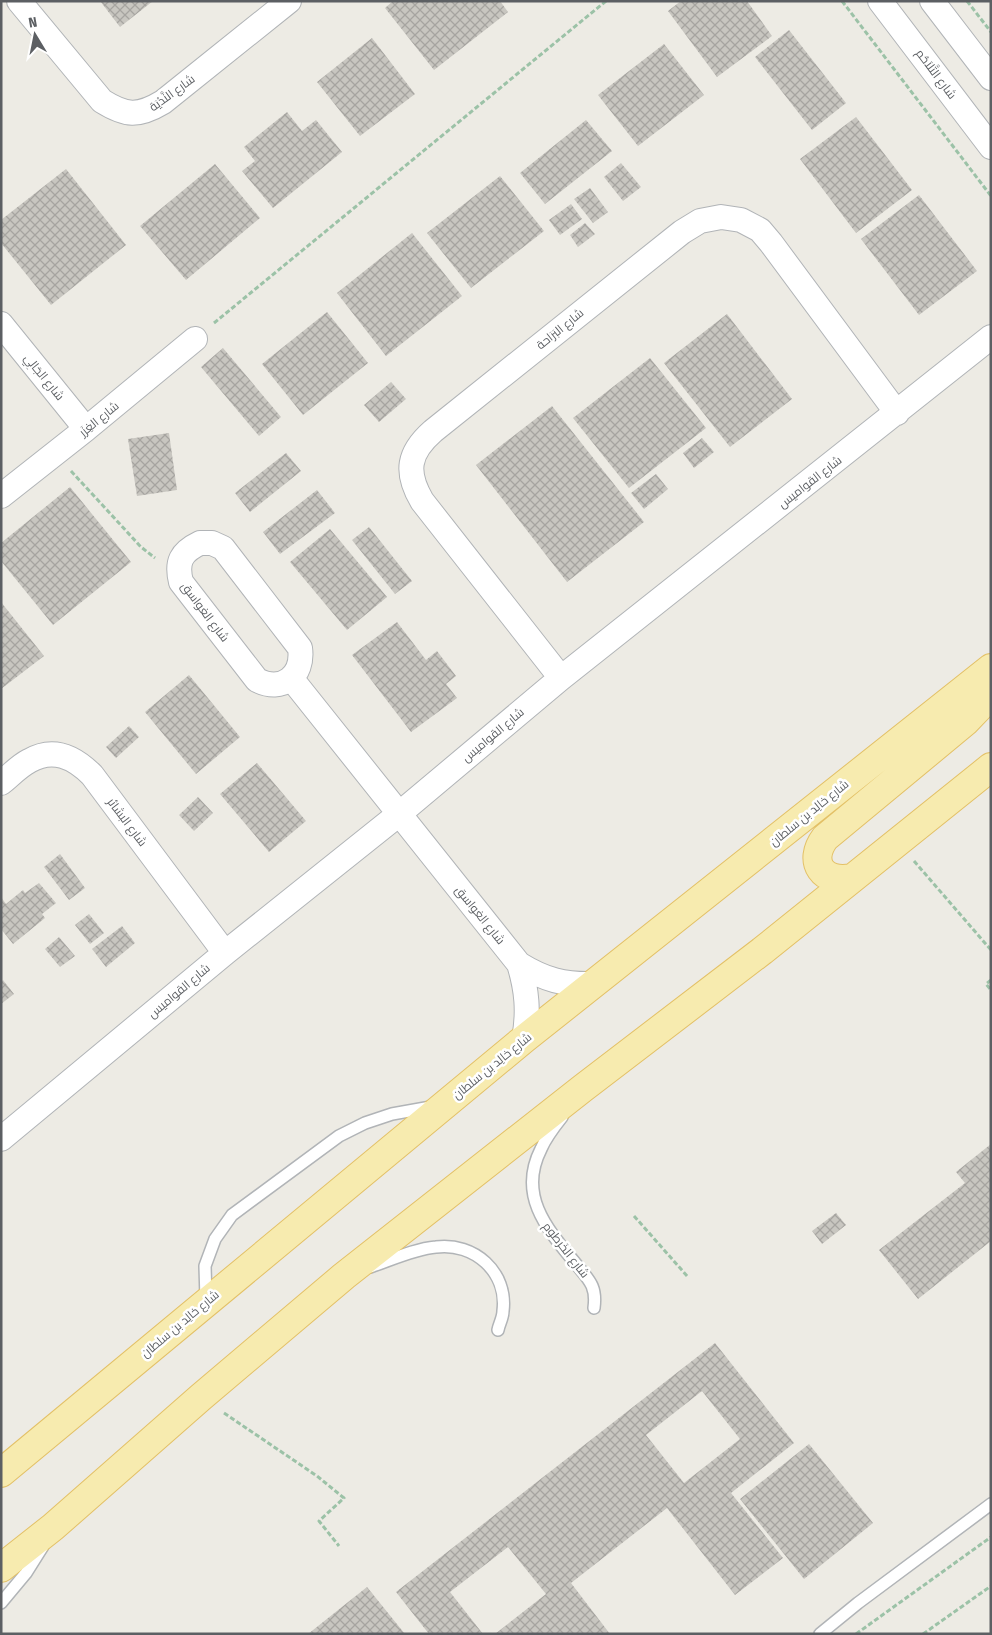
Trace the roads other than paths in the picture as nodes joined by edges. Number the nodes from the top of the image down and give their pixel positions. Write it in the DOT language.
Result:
graph roads {
  1 [pos="19,1"];
  2 [pos="289,1"];
  3 [pos="880,1"];
  4 [pos="932,1"];
  5 [pos="991,78"];
  6 [pos="991,147"];
  7 [pos="1,324"];
  8 [pos="991,337"];
  9 [pos="195,339"];
  10 [pos="897,413"];
  11 [pos="86,430"];
  12 [pos="1,496"];
  13 [pos="991,668"];
  14 [pos="291,678"];
  15 [pos="561,678"];
  16 [pos="991,695"];
  17 [pos="991,767"];
  18 [pos="1,783"];
  19 [pos="399,814"];
  20 [pos="852,878"];
  21 [pos="225,953"];
  22 [pos="519,964"];
  23 [pos="595,984"];
  24 [pos="524,1039"];
  25 [pos="583,1088"];
  26 [pos="445,1105"];
  27 [pos="1,1139"];
  28 [pos="344,1276"];
  29 [pos="206,1303"];
  30 [pos="594,1308"];
  31 [pos="498,1330"];
  32 [pos="1,1473"];
  33 [pos="991,1504"];
  34 [pos="53,1527"];
  35 [pos="1,1568"];
  36 [pos="1,1603"];
  37 [pos="820,1634"];
  1 -- 2 [label="street, شارع النَّدْيَة"];
  3 -- 6 [label="street, شارع التَّلاَحُم"];
  4 -- 5 [label="street"];
  7 -- 11 [label="street, شارع الجَالِي"];
  8 -- 10 [label="street, شارع القواميس"];
  9 -- 11 [label="street, شارع الغِزَر"];
  10 -- 15 [label="street, شارع القواميس"];
  10 -- 15 [label="street, شارع البَرَاحة"];
  11 -- 12 [label="street, شارع الغِزَر"];
  13 -- 23 [label="main road, شارع خالِد بن سلطان"];
  14 -- 14 [label="street, شارع الغواسق"];
  14 -- 19 [label="street, شارع الغواسق"];
  15 -- 19 [label="street, شارع القواميس"];
  16 -- 20 [label="main road"];
  17 -- 20 [label="main road"];
  18 -- 21 [label="street, شارع البشائر"];
  19 -- 21 [label="street, شارع القواميس"];
  19 -- 22 [label="street, شارع الغواسق"];
  20 -- 25 [label="main road"];
  21 -- 27 [label="street, شارع القواميس"];
  22 -- 23 [label="street, شارع الغواسق"];
  22 -- 24 [label="street, شارع الغواسق"];
  23 -- 24 [label="main road, شارع خالِد بن سلطان"];
  24 -- 26 [label="main road, شارع خالِد بن سلطان"];
  25 -- 28 [label="main road"];
  25 -- 30 [label="lane, شارع الخَرطوم"];
  26 -- 29 [label="main road, شارع خالِد بن سلطان"];
  26 -- 29 [label="lane"];
  28 -- 31 [label="lane"];
  28 -- 34 [label="main road"];
  29 -- 32 [label="main road, شارع خالِد بن سلطان"];
  33 -- 37 [label="lane"];
  34 -- 35 [label="main road"];
  34 -- 36 [label="lane"];
}
